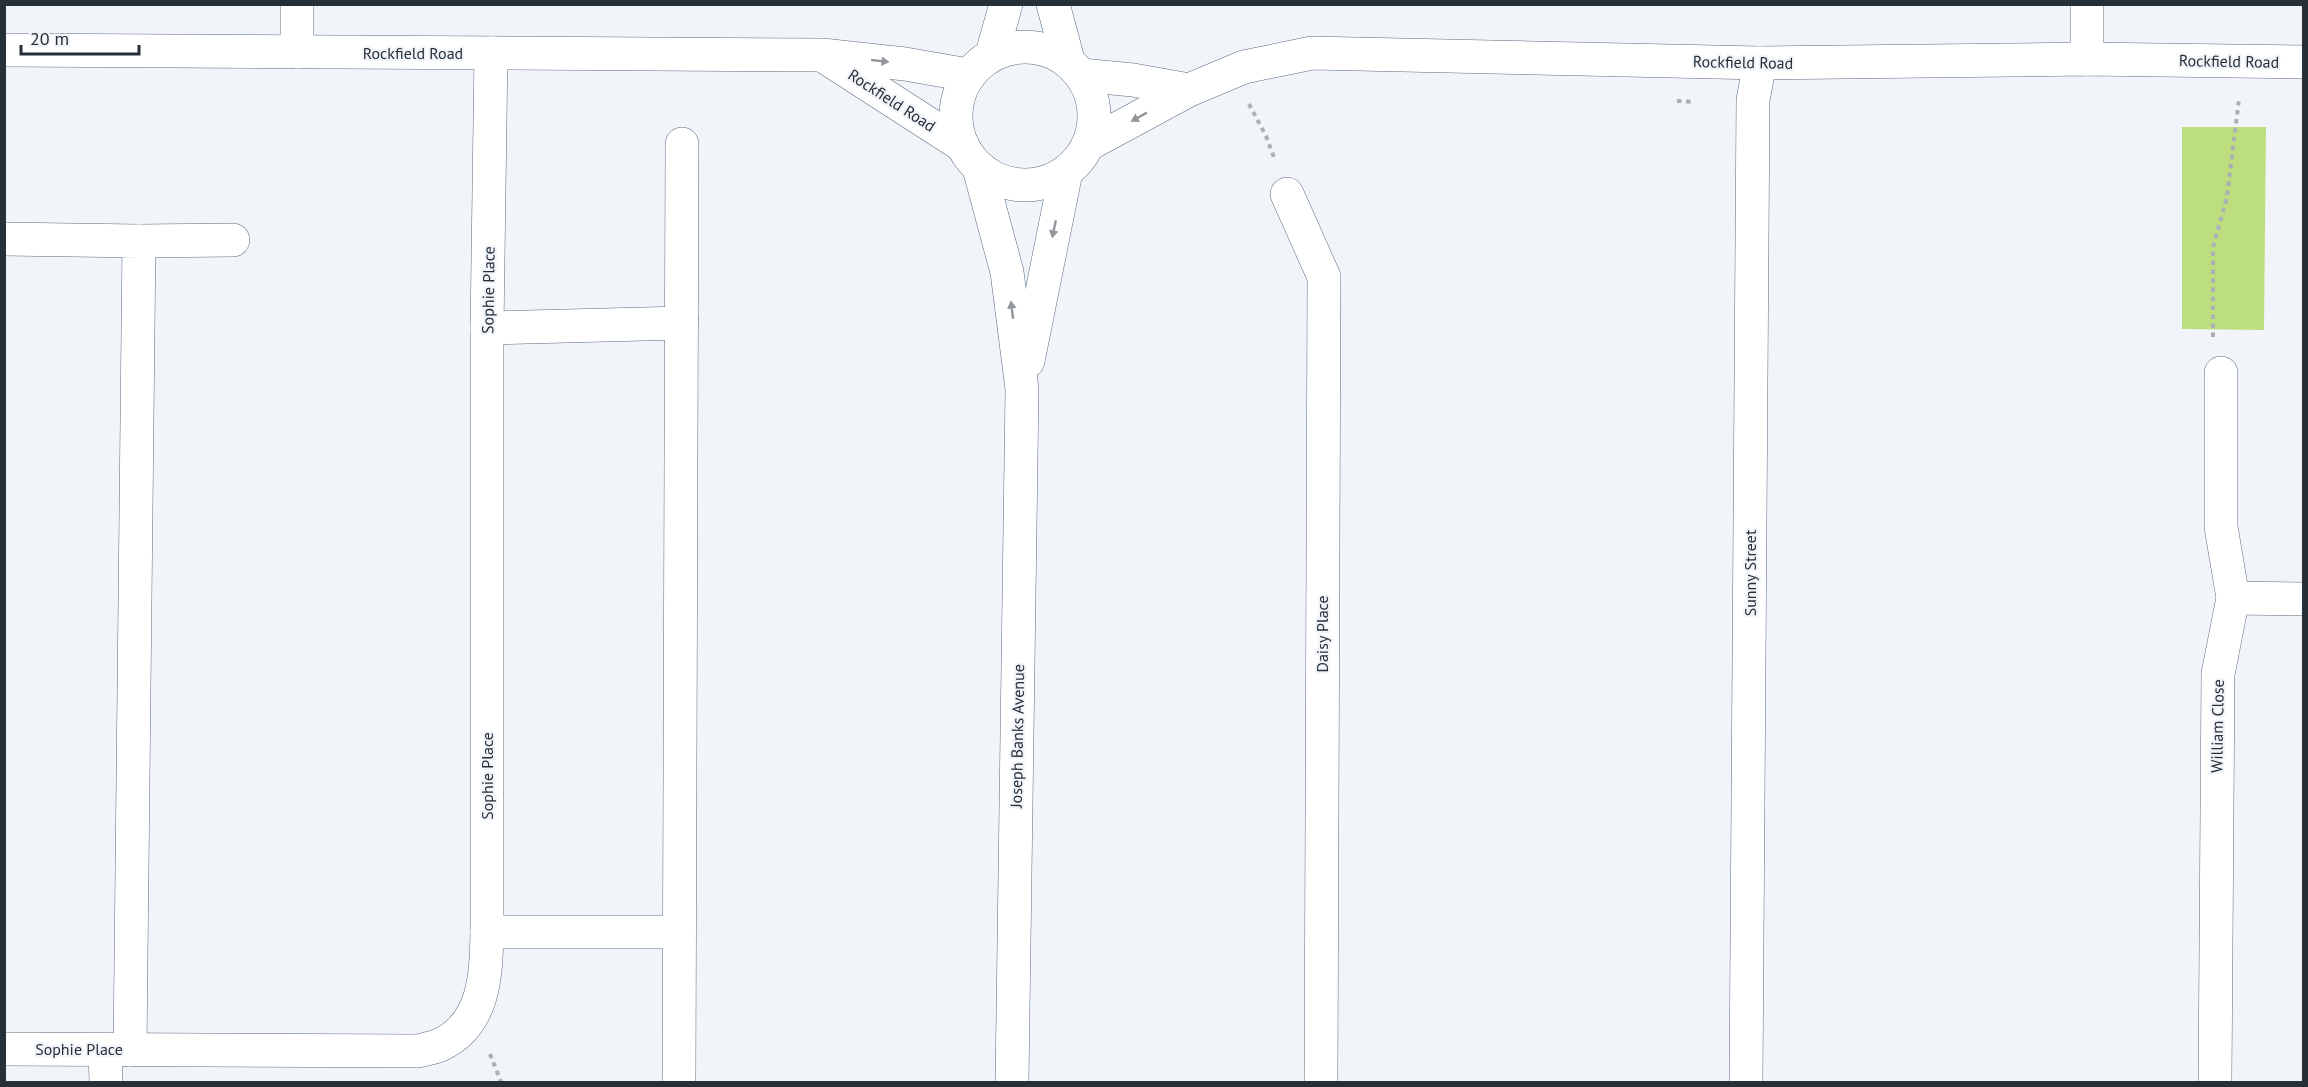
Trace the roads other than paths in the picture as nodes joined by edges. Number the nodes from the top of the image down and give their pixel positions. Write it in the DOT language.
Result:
graph roads {
  1 [pos="297,4"];
  2 [pos="1005,4"];
  3 [pos="1053,4"];
  4 [pos="2087,4"];
  5 [pos="4,50"];
  6 [pos="297,52"];
  7 [pos="491,53"];
  8 [pos="822,55"];
  9 [pos="2087,59"];
  10 [pos="2304,62"];
  11 [pos="981,63"];
  12 [pos="1760,63"];
  13 [pos="1075,67"];
  14 [pos="1189,90"];
  15 [pos="682,144"];
  16 [pos="1089,144"];
  17 [pos="971,157"];
  18 [pos="1066,172"];
  19 [pos="1287,194"];
  20 [pos="4,239"];
  21 [pos="233,240"];
  22 [pos="139,241"];
  23 [pos="682,323"];
  24 [pos="487,328"];
  25 [pos="2221,373"];
  26 [pos="1022,389"];
  27 [pos="2233,598"];
  28 [pos="2304,598"];
  29 [pos="487,932"];
  30 [pos="679,932"];
  31 [pos="4,1049"];
  32 [pos="118,1050"];
  33 [pos="106,1083"];
  34 [pos="679,1083"];
  35 [pos="1012,1083"];
  36 [pos="1321,1083"];
  37 [pos="1746,1083"];
  38 [pos="2215,1083"];
  1 -- 6 [label="street"];
  2 -- 11 [label="street"];
  3 -- 13 [label="street"];
  4 -- 9 [label="street"];
  5 -- 6 [label="street, Rockfield Road"];
  6 -- 7 [label="street, Rockfield Road"];
  7 -- 8 [label="street, Rockfield Road"];
  7 -- 24 [label="street, Sophie Place"];
  8 -- 11 [label="street, Rockfield Road, one-way"];
  8 -- 17 [label="street, Rockfield Road"];
  9 -- 10 [label="street, Rockfield Road"];
  9 -- 12 [label="street, Rockfield Road"];
  11 -- 13 [label="street"];
  11 -- 17 [label="street"];
  12 -- 14 [label="street, Rockfield Road"];
  12 -- 37 [label="street, Sunny Street"];
  13 -- 14 [label="street"];
  13 -- 16 [label="street"];
  14 -- 16 [label="street, Rockfield Road, one-way"];
  15 -- 23 [label="street"];
  16 -- 18 [label="street"];
  17 -- 18 [label="street"];
  26 -- 17 [label="street, Joseph Banks Avenue, one-way"];
  18 -- 26 [label="street, Joseph Banks Avenue, one-way"];
  19 -- 36 [label="street, Daisy Place"];
  20 -- 22 [label="street"];
  21 -- 22 [label="street"];
  22 -- 32 [label="street"];
  23 -- 24 [label="street"];
  23 -- 30 [label="street"];
  24 -- 29 [label="street, Sophie Place"];
  25 -- 27 [label="street, William Close"];
  26 -- 35 [label="street, Joseph Banks Avenue"];
  27 -- 28 [label="street"];
  27 -- 38 [label="street, William Close"];
  29 -- 30 [label="street"];
  29 -- 32 [label="street, Sophie Place"];
  30 -- 34 [label="street"];
  31 -- 32 [label="street, Sophie Place"];
  32 -- 33 [label="street"];
}
